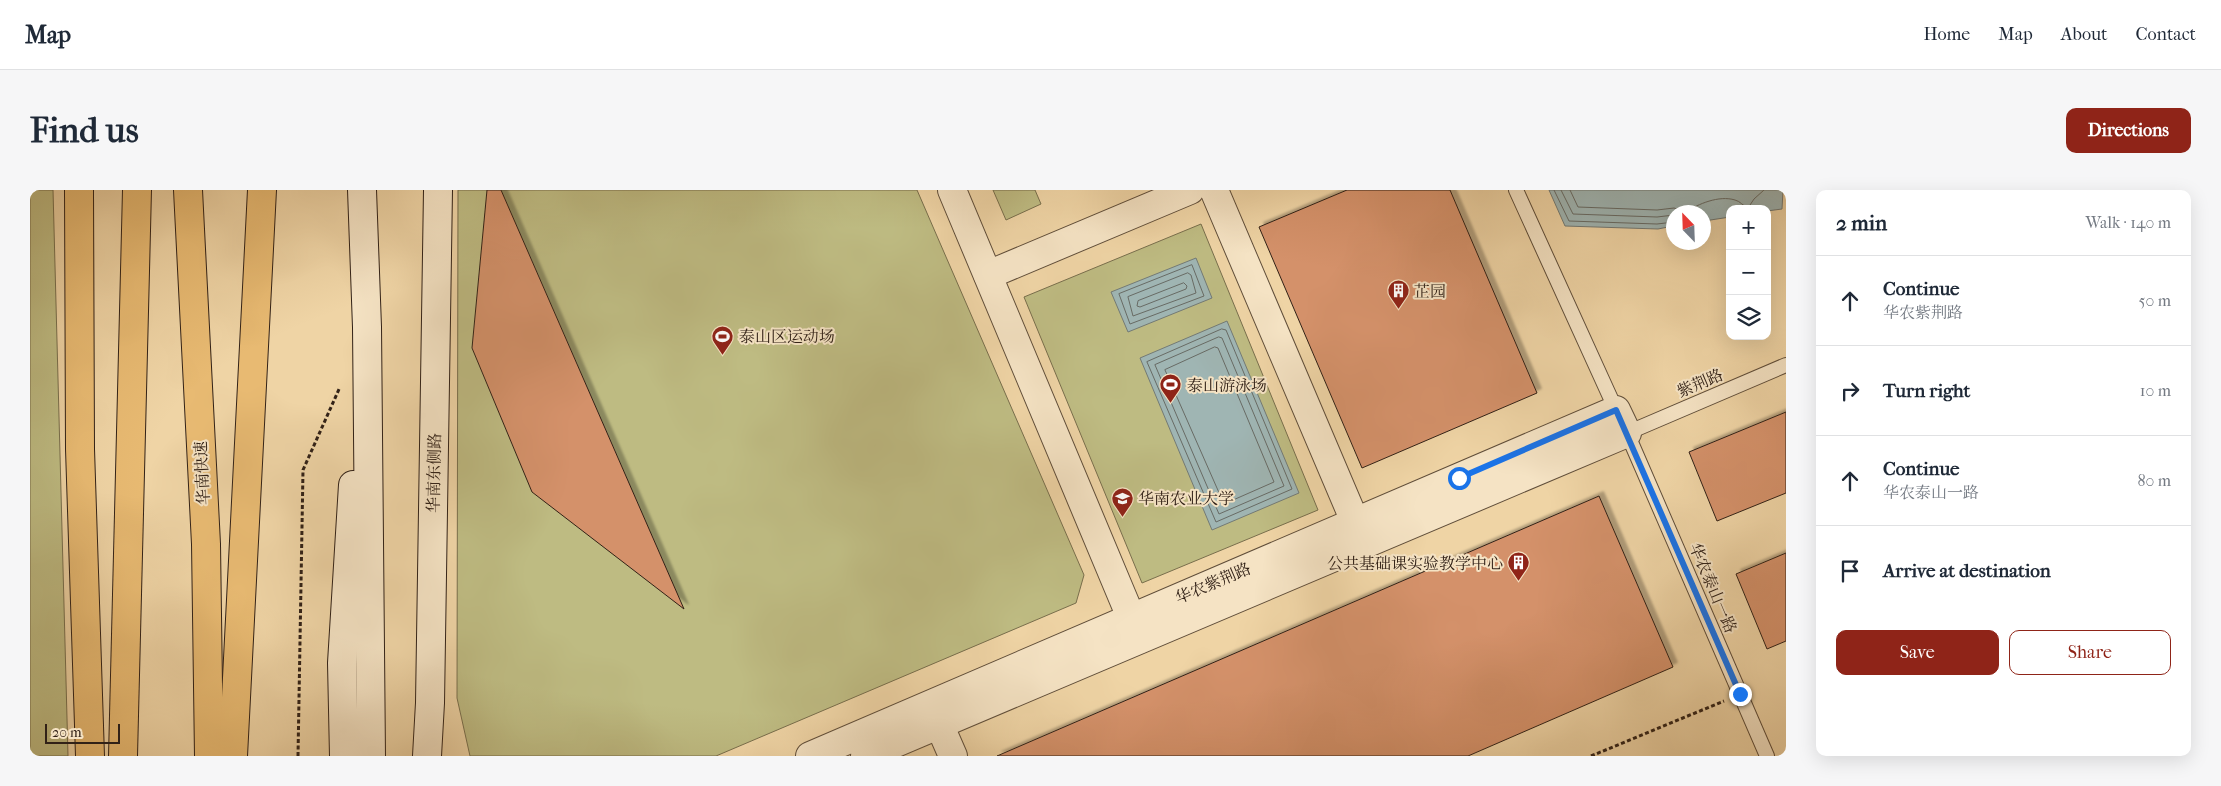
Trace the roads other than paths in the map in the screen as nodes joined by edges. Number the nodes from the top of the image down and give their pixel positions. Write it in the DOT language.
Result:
graph roads {
  1 [pos="79,190"];
  2 [pos="137,190"];
  3 [pos="188,190"];
  4 [pos="262,190"];
  5 [pos="362,190"];
  6 [pos="438,190"];
  7 [pos="952,190"];
  8 [pos="1190,190"];
  9 [pos="1214,190"];
  10 [pos="1516,190"];
  11 [pos="988,275"];
  12 [pos="367,327"];
  13 [pos="1786,365"];
  14 [pos="1622,421"];
  15 [pos="1360,533"];
  16 [pos="1136,628"];
  17 [pos="430,704"];
  18 [pos="935,714"];
  19 [pos="90,756"];
  20 [pos="123,756"];
  21 [pos="209,756"];
  22 [pos="233,756"];
  23 [pos="344,756"];
  24 [pos="372,756"];
  25 [pos="427,756"];
  26 [pos="442,756"];
  27 [pos="810,756"];
  28 [pos="865,756"];
  29 [pos="953,756"];
  30 [pos="1767,756"];
  1 -- 19 [label="highway"];
  2 -- 20 [label="highway"];
  3 -- 21 [label="highway, 华南快速"];
  4 -- 22 [label="highway"];
  5 -- 12 [label="street"];
  6 -- 17 [label="street, 华南东侧路"];
  7 -- 11 [label="street"];
  8 -- 11 [label="street"];
  9 -- 15 [label="street"];
  10 -- 14 [label="lane, 华农泰山一路"];
  11 -- 16 [label="street"];
  12 -- 23 [label="street"];
  12 -- 24 [label="street"];
  13 -- 14 [label="lane, 紫荆路"];
  14 -- 15 [label="street, 华农紫荆路"];
  14 -- 30 [label="lane, 华农泰山一路"];
  15 -- 16 [label="street, 华农紫荆路"];
  16 -- 18 [label="street, 华农紫荆路"];
  17 -- 25 [label="street, 华南东侧路"];
  17 -- 26 [label="street"];
  18 -- 27 [label="street, 华农紫荆路"];
  18 -- 28 [label="street, 华农紫荆路"];
  18 -- 29 [label="street"];
}
